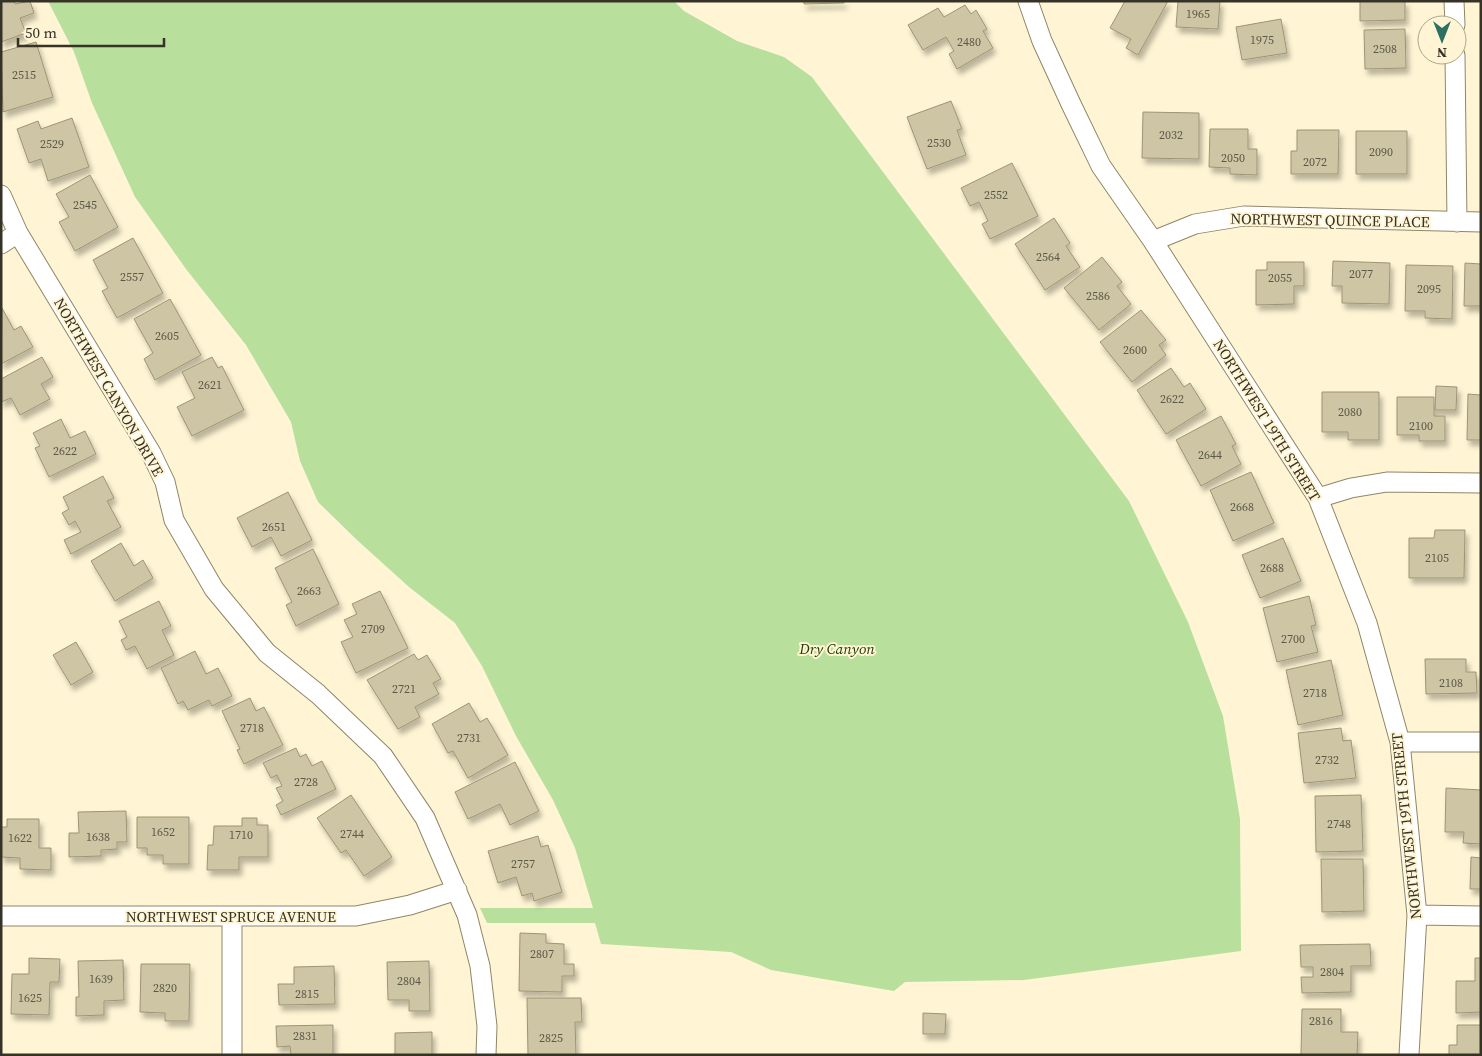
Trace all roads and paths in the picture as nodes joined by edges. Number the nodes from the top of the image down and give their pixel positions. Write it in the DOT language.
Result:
graph roads {
  1 [pos="1028,1"];
  2 [pos="1454,1"];
  3 [pos="1455,15"];
  4 [pos="1455,65"];
  5 [pos="1,195"];
  6 [pos="1457,222"];
  7 [pos="1481,222"];
  8 [pos="18,233"];
  9 [pos="1153,241"];
  10 [pos="1,244"];
  11 [pos="1481,483"];
  12 [pos="1318,498"];
  13 [pos="1400,742"];
  14 [pos="1481,742"];
  15 [pos="457,890"];
  16 [pos="1417,915"];
  17 [pos="1,916"];
  18 [pos="232,916"];
  19 [pos="1481,916"];
  20 [pos="232,1055"];
  21 [pos="486,1055"];
  22 [pos="1409,1055"];
  1 -- 9 [label="street, NORTHWEST 19TH STREET"];
  2 -- 3 [label="street"];
  4 -- 6 [label="street"];
  5 -- 8 [label="street, NORTHWEST CANYON DRIVE"];
  6 -- 7 [label="street, NORTHWEST QUINCE PLACE"];
  6 -- 9 [label="street, NORTHWEST QUINCE PLACE"];
  8 -- 10 [label="street"];
  8 -- 15 [label="street, NORTHWEST CANYON DRIVE"];
  9 -- 12 [label="street, NORTHWEST 19TH STREET"];
  11 -- 12 [label="street"];
  12 -- 13 [label="street, NORTHWEST 19TH STREET"];
  13 -- 14 [label="street"];
  13 -- 16 [label="street, NORTHWEST 19TH STREET"];
  15 -- 18 [label="street, NORTHWEST SPRUCE AVENUE"];
  15 -- 21 [label="street, NORTHWEST CANYON DRIVE"];
  16 -- 19 [label="street"];
  16 -- 22 [label="street, NORTHWEST 19TH STREET"];
  17 -- 18 [label="street, NORTHWEST SPRUCE AVENUE"];
  18 -- 20 [label="street"];
}
